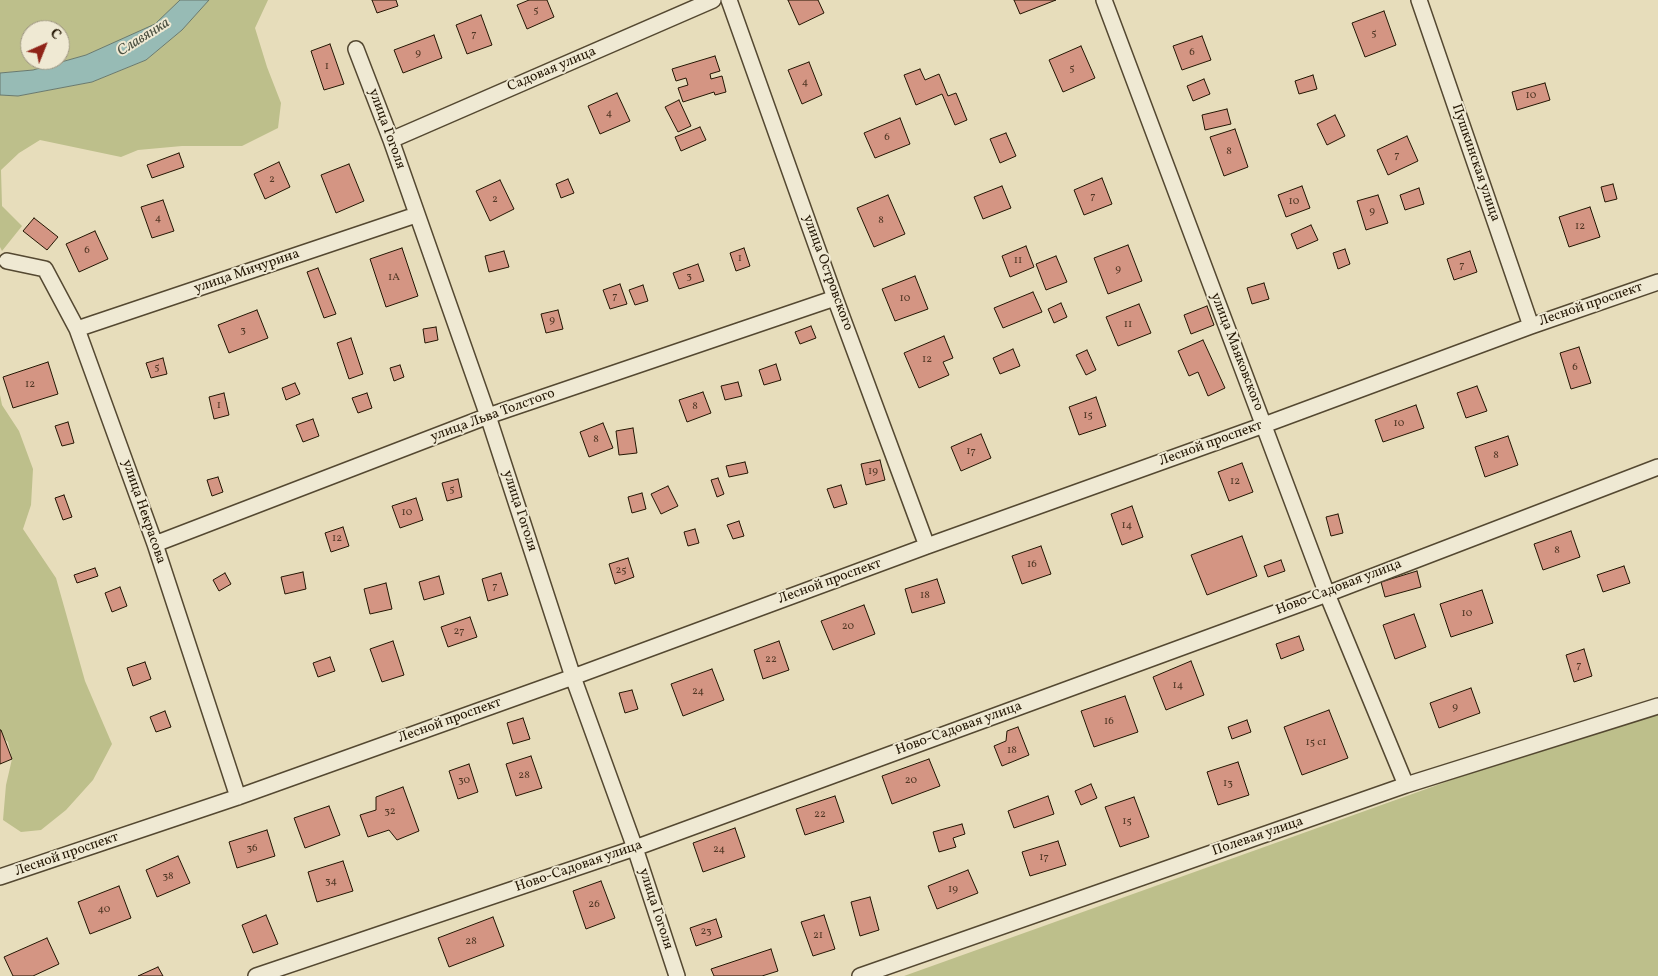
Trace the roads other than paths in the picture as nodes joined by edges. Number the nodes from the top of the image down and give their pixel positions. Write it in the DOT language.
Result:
graph roads {
  1 [pos="713,0"];
  2 [pos="729,0"];
  3 [pos="1104,0"];
  4 [pos="1418,0"];
  5 [pos="356,48"];
  6 [pos="391,140"];
  7 [pos="416,215"];
  8 [pos="7,261"];
  9 [pos="1658,282"];
  10 [pos="835,298"];
  11 [pos="1531,326"];
  12 [pos="77,329"];
  13 [pos="488,416"];
  14 [pos="1264,425"];
  15 [pos="1658,467"];
  16 [pos="155,544"];
  17 [pos="927,546"];
  18 [pos="1327,594"];
  19 [pos="573,677"];
  20 [pos="1658,706"];
  21 [pos="1406,785"];
  22 [pos="238,797"];
  23 [pos="635,848"];
  24 [pos="0,877"];
  25 [pos="256,976"];
  26 [pos="677,976"];
  27 [pos="860,976"];
  1 -- 6 [label="street, Садовая улица"];
  2 -- 10 [label="street, улица Островского"];
  3 -- 14 [label="street, улица Маяковского"];
  4 -- 11 [label="street, Пушкинская улица"];
  5 -- 6 [label="street, улица Гоголя"];
  6 -- 7 [label="street, улица Гоголя"];
  7 -- 12 [label="street, улица Мичурина"];
  7 -- 13 [label="street, улица Гоголя"];
  8 -- 12 [label="street, улица Некрасова"];
  9 -- 11 [label="street, Лесной проспект"];
  10 -- 13 [label="street, улица Льва Толстого"];
  10 -- 17 [label="street, улица Островского"];
  11 -- 14 [label="street, Лесной проспект"];
  12 -- 16 [label="street, улица Некрасова"];
  13 -- 16 [label="street, улица Льва Толстого"];
  13 -- 19 [label="street, улица Гоголя"];
  14 -- 17 [label="street, Лесной проспект"];
  14 -- 18 [label="street, улица Маяковского"];
  15 -- 18 [label="street, Ново-Садовая улица"];
  16 -- 22 [label="street, улица Некрасова"];
  17 -- 19 [label="street, Лесной проспект"];
  18 -- 21 [label="street, улица Маяковского"];
  18 -- 23 [label="street, Ново-Садовая улица"];
  19 -- 22 [label="street, Лесной проспект"];
  19 -- 23 [label="street, улица Гоголя"];
  20 -- 21 [label="street, Полевая улица"];
  21 -- 27 [label="street, Полевая улица"];
  22 -- 24 [label="street, Лесной проспект"];
  23 -- 25 [label="street, Ново-Садовая улица"];
  23 -- 26 [label="street, улица Гоголя"];
}
